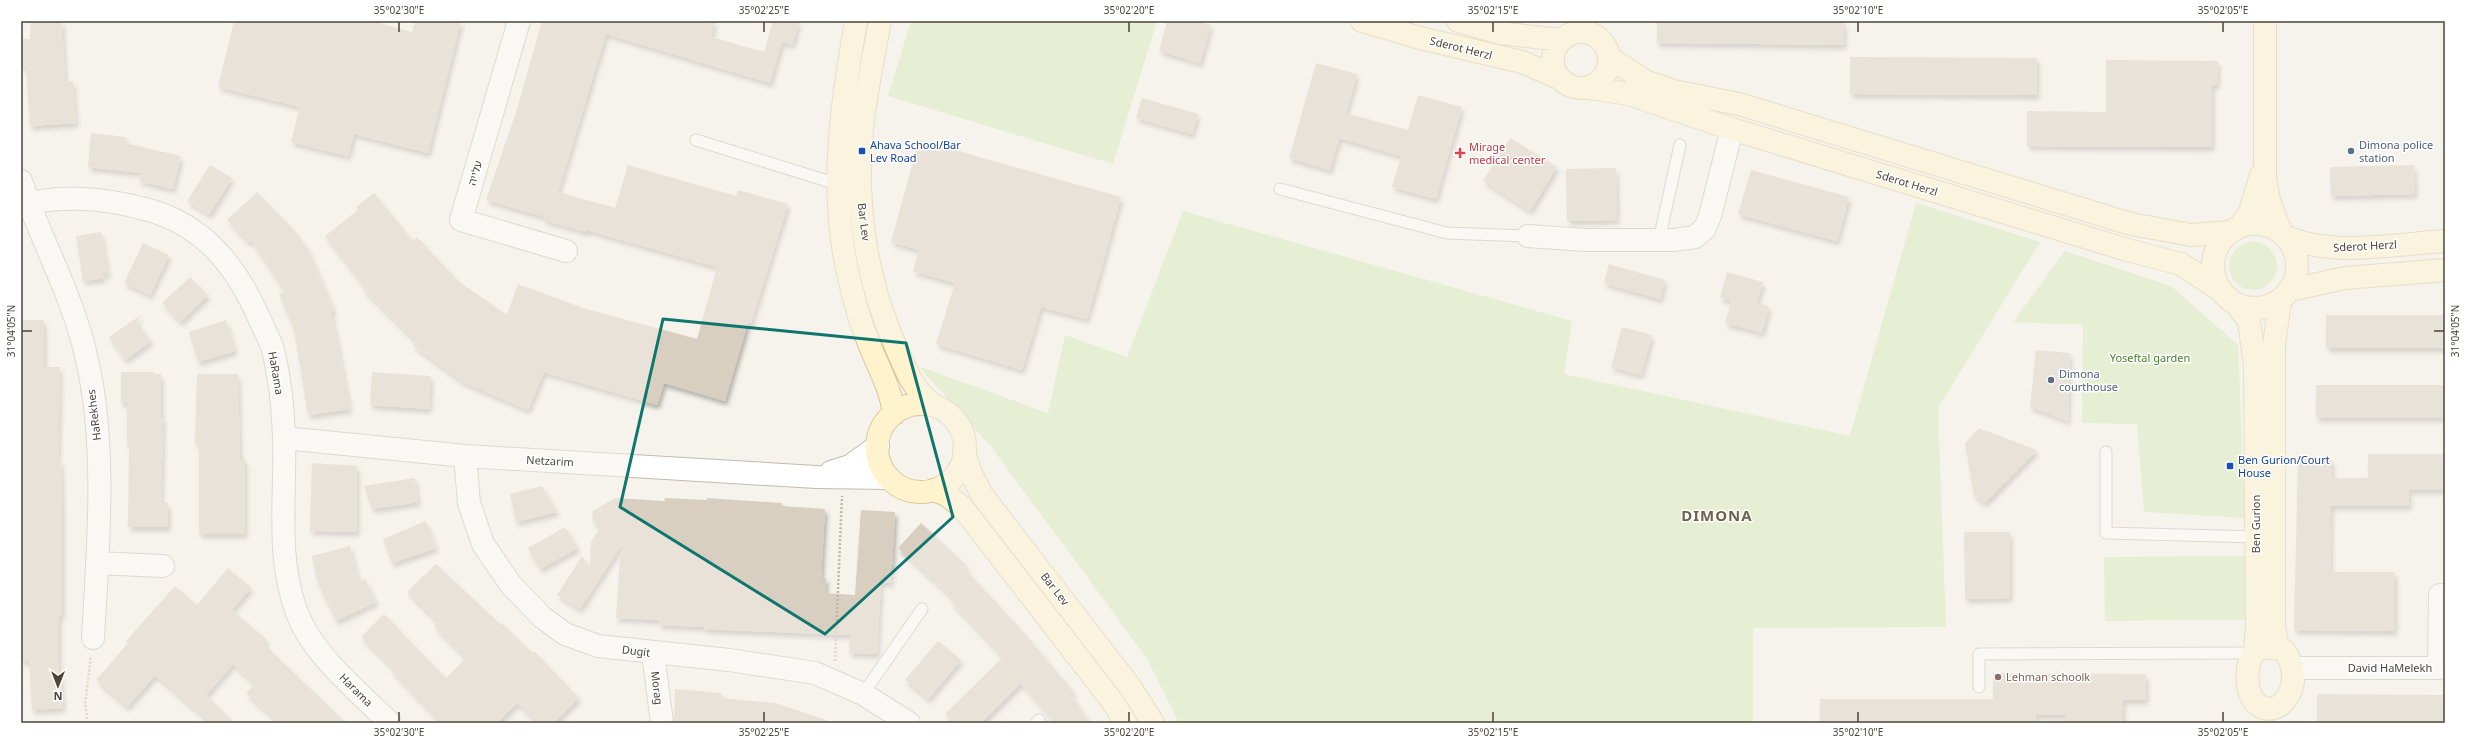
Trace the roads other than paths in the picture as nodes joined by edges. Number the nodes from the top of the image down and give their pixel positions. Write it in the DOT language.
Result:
graph roads {
  1 [pos="519,21"];
  2 [pos="856,21"];
  3 [pos="880,21"];
  4 [pos="1362,21"];
  5 [pos="1458,21"];
  6 [pos="2265,21"];
  7 [pos="1585,26"];
  8 [pos="1561,40"];
  9 [pos="1610,58"];
  10 [pos="1559,78"];
  11 [pos="1589,88"];
  12 [pos="1732,129"];
  13 [pos="696,140"];
  14 [pos="1680,145"];
  15 [pos="2264,146"];
  16 [pos="21,181"];
  17 [pos="837,184"];
  18 [pos="1280,189"];
  19 [pos="25,206"];
  20 [pos="2234,229"];
  21 [pos="2284,235"];
  22 [pos="1528,236"];
  23 [pos="1659,240"];
  24 [pos="2445,241"];
  25 [pos="566,250"];
  26 [pos="2445,270"];
  27 [pos="2220,290"];
  28 [pos="2285,295"];
  29 [pos="2237,305"];
  30 [pos="935,406"];
  31 [pos="894,414"];
  32 [pos="284,438"];
  33 [pos="878,446"];
  34 [pos="964,452"];
  35 [pos="2106,452"];
  36 [pos="465,456"];
  37 [pos="816,477"];
  38 [pos="889,478"];
  39 [pos="933,490"];
  40 [pos="2257,537"];
  41 [pos="97,563"];
  42 [pos="163,566"];
  43 [pos="2440,595"];
  44 [pos="922,609"];
  45 [pos="93,638"];
  46 [pos="2277,647"];
  47 [pos="653,653"];
  48 [pos="2254,653"];
  49 [pos="2292,668"];
  50 [pos="2442,668"];
  51 [pos="1978,687"];
  52 [pos="863,694"];
  53 [pos="2254,701"];
  54 [pos="2277,715"];
  55 [pos="390,723"];
  56 [pos="662,723"];
  57 [pos="909,723"];
  58 [pos="1126,723"];
  59 [pos="1153,723"];
  60 [pos="2257,723"];
  1 -- 25 [label="street, עלייה"];
  2 -- 17 [label="street"];
  3 -- 30 [label="street, Bar Lev"];
  4 -- 10 [label="street, Sderot Herzl"];
  5 -- 8 [label="street"];
  6 -- 15 [label="street"];
  7 -- 8 [label="street"];
  7 -- 9 [label="street"];
  8 -- 10 [label="street"];
  9 -- 11 [label="street"];
  9 -- 20 [label="street"];
  10 -- 11 [label="street"];
  11 -- 12 [label="street, Sderot Herzl"];
  12 -- 23 [label="street"];
  12 -- 27 [label="street, Sderot Herzl"];
  13 -- 17 [label="lane"];
  14 -- 23 [label="lane"];
  15 -- 20 [label="street"];
  15 -- 21 [label="street"];
  16 -- 19 [label="street, HaRekhes"];
  17 -- 31 [label="street"];
  18 -- 22 [label="lane"];
  19 -- 32 [label="street, HaRama"];
  19 -- 41 [label="street, HaRekhes"];
  20 -- 21 [label="street"];
  20 -- 27 [label="street"];
  21 -- 24 [label="street, Sderot Herzl"];
  21 -- 28 [label="street"];
  22 -- 23 [label="street"];
  26 -- 28 [label="street"];
  27 -- 29 [label="street"];
  28 -- 29 [label="street"];
  28 -- 46 [label="street, Ben Gurion"];
  29 -- 40 [label="street, Ben Gurion"];
  30 -- 31 [label="street"];
  30 -- 34 [label="street"];
  31 -- 33 [label="street"];
  32 -- 36 [label="street, Netzarim"];
  32 -- 55 [label="street, HaRama"];
  33 -- 37 [label="street, Netzarim"];
  33 -- 38 [label="street"];
  34 -- 39 [label="street"];
  34 -- 59 [label="street, Bar Lev"];
  35 -- 40 [label="lane"];
  36 -- 37 [label="street, Netzarim"];
  36 -- 47 [label="street, Dugit"];
  37 -- 38 [label="street, Netzarim"];
  38 -- 39 [label="street"];
  39 -- 58 [label="street"];
  40 -- 48 [label="street, Ben Gurion"];
  41 -- 42 [label="street"];
  41 -- 45 [label="street, HaRekhes"];
  43 -- 50 [label="street, David HaMelekh"];
  44 -- 52 [label="lane"];
  46 -- 48 [label="street"];
  46 -- 49 [label="street"];
  47 -- 52 [label="street, Dugit"];
  47 -- 56 [label="street, Morag"];
  48 -- 51 [label="lane"];
  48 -- 53 [label="street"];
  49 -- 50 [label="street, David HaMelekh"];
  49 -- 54 [label="street"];
  52 -- 57 [label="street, Dugit"];
  53 -- 54 [label="street"];
  53 -- 60 [label="street"];
}
